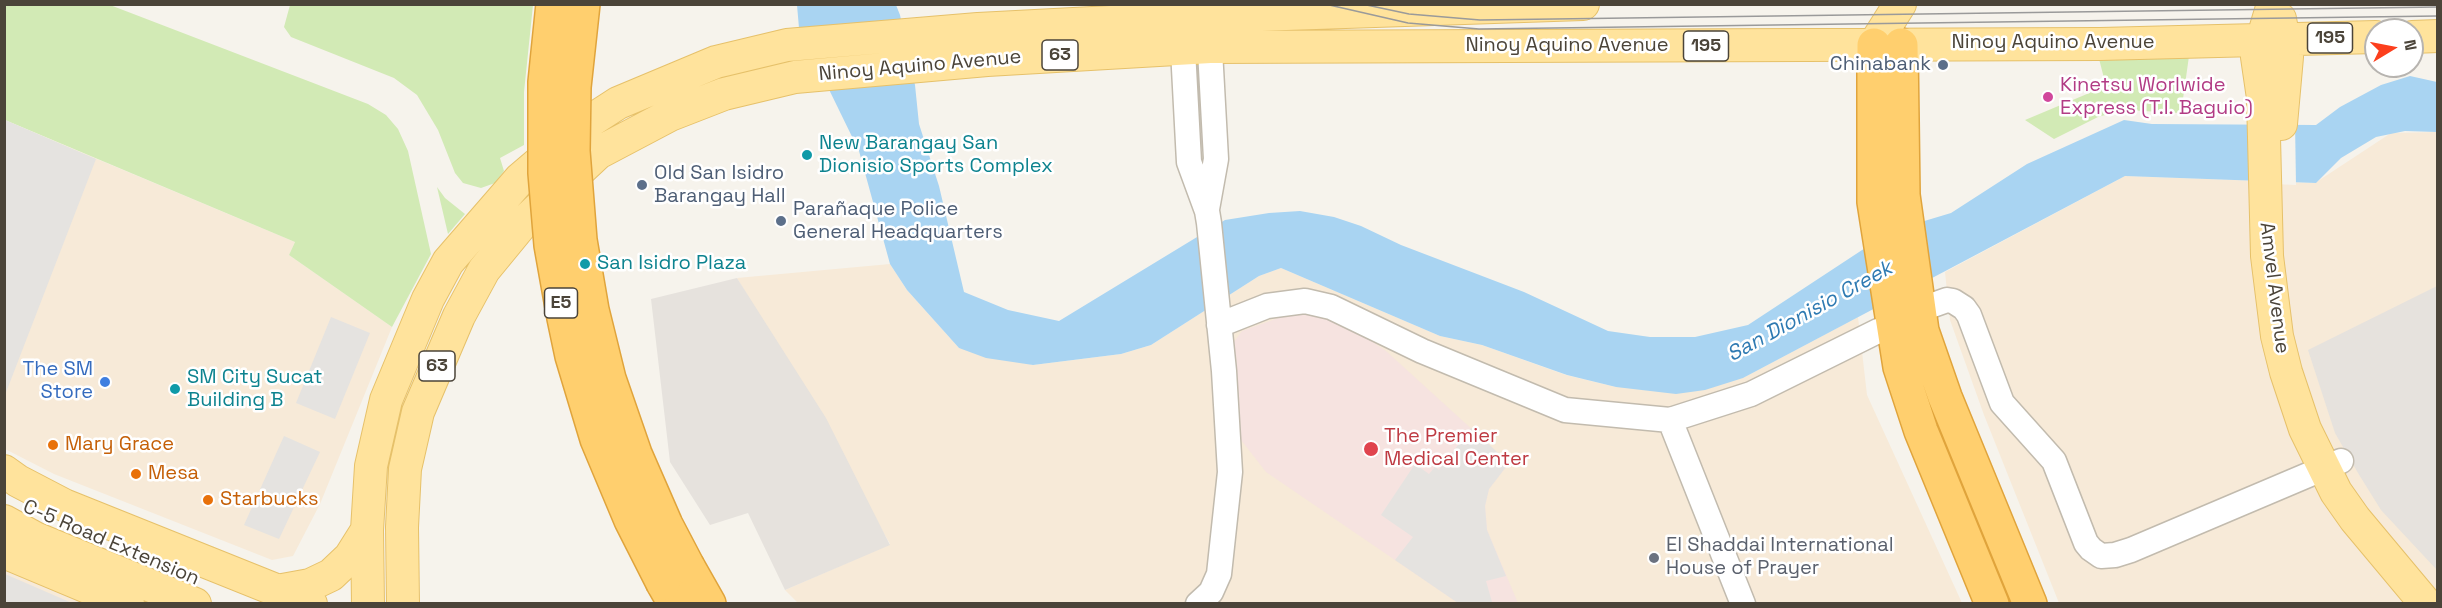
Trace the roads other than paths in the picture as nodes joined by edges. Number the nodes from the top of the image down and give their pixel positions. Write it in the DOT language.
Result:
graph roads {
  1 [pos="553,4"];
  2 [pos="583,4"];
  3 [pos="1583,4"];
  4 [pos="1900,4"];
  5 [pos="2275,4"];
  6 [pos="1195,23"];
  7 [pos="2364,37"];
  8 [pos="2273,40"];
  9 [pos="1887,45"];
  10 [pos="618,103"];
  11 [pos="637,131"];
  12 [pos="498,202"];
  13 [pos="521,225"];
  14 [pos="1904,310"];
  15 [pos="1218,317"];
  16 [pos="1670,420"];
  17 [pos="2332,465"];
  18 [pos="6,496"];
  19 [pos="367,530"];
  20 [pos="4,552"];
  21 [pos="676,584"];
  22 [pos="2438,588"];
  23 [pos="265,597"];
  24 [pos="128,603"];
  25 [pos="195,603"];
  26 [pos="311,603"];
  27 [pos="368,603"];
  28 [pos="403,603"];
  29 [pos="709,603"];
  30 [pos="1198,603"];
  31 [pos="1743,603"];
  32 [pos="1992,603"];
  33 [pos="2030,603"];
  34 [pos="2426,603"];
  1 -- 21 [label="highway, E5, bridge"];
  2 -- 21 [label="highway, E5, bridge"];
  3 -- 6 [label="main road, Ninoy Aquino Avenue"];
  4 -- 9 [label="main road"];
  5 -- 8 [label="main road, Amvel Avenue"];
  6 -- 9 [label="main road, Ninoy Aquino Avenue / 195"];
  6 -- 10 [label="main road, Ninoy Aquino Avenue / 63"];
  6 -- 11 [label="main road, Ninoy Aquino Avenue / 63"];
  6 -- 15 [label="street"];
  7 -- 8 [label="main road, Ninoy Aquino Avenue / 195"];
  8 -- 9 [label="main road, Ninoy Aquino Avenue / 195"];
  8 -- 17 [label="main road, Amvel Avenue"];
  9 -- 14 [label="highway"];
  10 -- 11 [label="main road"];
  10 -- 12 [label="main road, 63"];
  11 -- 13 [label="main road, 63"];
  12 -- 13 [label="main road"];
  12 -- 19 [label="main road, 63"];
  13 -- 28 [label="main road, 63"];
  14 -- 16 [label="street"];
  14 -- 17 [label="street"];
  14 -- 32 [label="highway"];
  14 -- 33 [label="highway"];
  15 -- 16 [label="street"];
  15 -- 30 [label="street"];
  16 -- 31 [label="street"];
  17 -- 22 [label="main road, Amvel Avenue"];
  17 -- 34 [label="main road, Amvel Avenue"];
  18 -- 23 [label="main road"];
  18 -- 25 [label="main road, C-5 Road Extension"];
  19 -- 23 [label="main road"];
  19 -- 27 [label="main road, 63"];
  20 -- 24 [label="main road"];
  21 -- 29 [label="highway, E5"];
  23 -- 26 [label="main road"];
}
